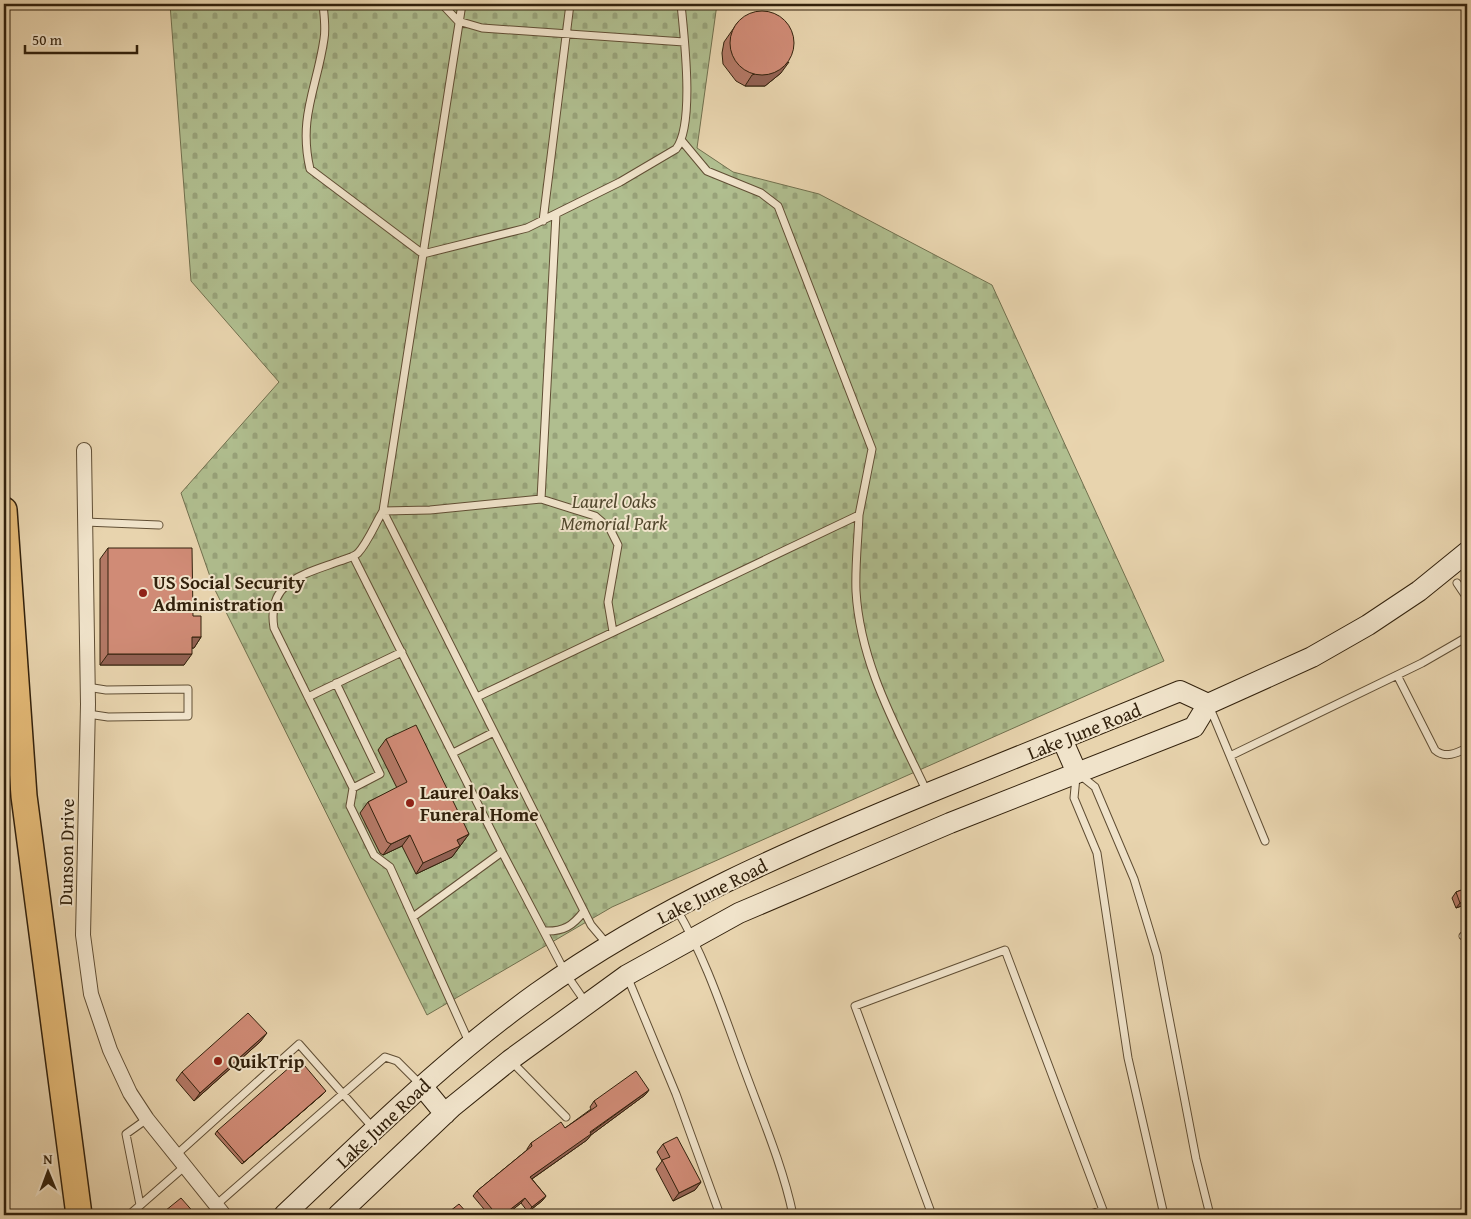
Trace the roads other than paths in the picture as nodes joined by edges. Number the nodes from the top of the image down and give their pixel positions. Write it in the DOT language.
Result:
graph roads {
  1 [pos="323,4"];
  2 [pos="442,4"];
  3 [pos="462,4"];
  4 [pos="570,4"];
  5 [pos="682,4"];
  6 [pos="458,21"];
  7 [pos="567,35"];
  8 [pos="684,42"];
  9 [pos="682,141"];
  10 [pos="556,214"];
  11 [pos="543,221"];
  12 [pos="423,254"];
  13 [pos="84,450"];
  14 [pos="541,499"];
  15 [pos="4,510"];
  16 [pos="383,511"];
  17 [pos="859,515"];
  18 [pos="85,522"];
  19 [pos="160,525"];
  20 [pos="1467,552"];
  21 [pos="353,556"];
  22 [pos="1457,583"];
  23 [pos="1467,598"];
  24 [pos="613,632"];
  25 [pos="1467,637"];
  26 [pos="402,652"];
  27 [pos="1397,675"];
  28 [pos="336,684"];
  29 [pos="87,687"];
  30 [pos="308,697"];
  31 [pos="477,697"];
  32 [pos="1208,704"];
  33 [pos="88,714"];
  34 [pos="494,732"];
  35 [pos="1062,739"];
  36 [pos="1467,748"];
  37 [pos="453,753"];
  38 [pos="1230,756"];
  39 [pos="1077,773"];
  40 [pos="353,788"];
  41 [pos="928,794"];
  42 [pos="1266,841"];
  43 [pos="502,852"];
  44 [pos="676,908"];
  45 [pos="584,911"];
  46 [pos="413,917"];
  47 [pos="544,931"];
  48 [pos="694,938"];
  49 [pos="609,947"];
  50 [pos="566,974"];
  51 [pos="627,976"];
  52 [pos="587,1004"];
  53 [pos="471,1044"];
  54 [pos="510,1060"];
  55 [pos="422,1086"];
  56 [pos="343,1092"];
  57 [pos="445,1114"];
  58 [pos="566,1117"];
  59 [pos="147,1119"];
  60 [pos="375,1130"];
  61 [pos="176,1156"];
  62 [pos="184,1167"];
  63 [pos="140,1206"];
  64 [pos="221,1212"];
  65 [pos="79,1215"];
  66 [pos="129,1215"];
  67 [pos="284,1215"];
  68 [pos="338,1215"];
  69 [pos="720,1215"];
  70 [pos="793,1215"];
  71 [pos="932,1215"];
  72 [pos="1088,1215"];
  73 [pos="1164,1215"];
  74 [pos="1210,1215"];
  1 -- 12 [label="lane"];
  2 -- 6 [label="lane"];
  3 -- 6 [label="lane"];
  4 -- 7 [label="lane"];
  5 -- 8 [label="lane"];
  6 -- 7 [label="lane"];
  6 -- 12 [label="lane"];
  7 -- 8 [label="lane"];
  7 -- 11 [label="lane"];
  8 -- 9 [label="lane"];
  9 -- 10 [label="lane"];
  9 -- 17 [label="lane"];
  10 -- 11 [label="lane"];
  10 -- 14 [label="lane"];
  11 -- 12 [label="lane"];
  12 -- 16 [label="lane"];
  13 -- 18 [label="street, Dunson Drive"];
  14 -- 16 [label="lane"];
  14 -- 24 [label="lane"];
  15 -- 65 [label="highway"];
  16 -- 21 [label="lane"];
  16 -- 31 [label="lane"];
  17 -- 24 [label="lane"];
  17 -- 41 [label="lane"];
  18 -- 19 [label="lane"];
  18 -- 29 [label="street, Dunson Drive"];
  20 -- 32 [label="main road"];
  21 -- 26 [label="lane"];
  21 -- 30 [label="lane"];
  22 -- 23 [label="lane"];
  24 -- 31 [label="lane"];
  25 -- 27 [label="lane"];
  26 -- 28 [label="lane"];
  26 -- 37 [label="lane"];
  27 -- 36 [label="lane"];
  27 -- 38 [label="lane"];
  28 -- 30 [label="lane"];
  28 -- 40 [label="lane"];
  29 -- 33 [label="street, Dunson Drive"];
  29 -- 33 [label="lane"];
  30 -- 40 [label="lane"];
  31 -- 34 [label="lane"];
  32 -- 35 [label="main road, Lake June Road"];
  32 -- 38 [label="lane"];
  32 -- 39 [label="main road, Lake June Road"];
  33 -- 59 [label="street, Dunson Drive"];
  34 -- 37 [label="lane"];
  34 -- 45 [label="lane"];
  35 -- 39 [label="main road"];
  35 -- 41 [label="main road, Lake June Road"];
  37 -- 43 [label="lane"];
  38 -- 42 [label="lane"];
  39 -- 48 [label="main road, Lake June Road"];
  39 -- 73 [label="lane"];
  39 -- 74 [label="lane"];
  40 -- 46 [label="lane"];
  41 -- 44 [label="main road, Lake June Road"];
  43 -- 46 [label="lane"];
  43 -- 47 [label="lane"];
  44 -- 48 [label="lane"];
  44 -- 49 [label="main road, Lake June Road"];
  45 -- 47 [label="lane"];
  45 -- 49 [label="lane"];
  46 -- 53 [label="lane"];
  47 -- 50 [label="lane"];
  48 -- 51 [label="main road, Lake June Road"];
  48 -- 70 [label="lane"];
  49 -- 50 [label="main road, Lake June Road"];
  49 -- 51 [label="main road"];
  50 -- 52 [label="lane"];
  50 -- 53 [label="main road, Lake June Road"];
  51 -- 52 [label="main road, Lake June Road"];
  51 -- 69 [label="lane"];
  52 -- 54 [label="main road, Lake June Road"];
  53 -- 55 [label="main road, Lake June Road"];
  54 -- 57 [label="main road, Lake June Road"];
  54 -- 58 [label="lane"];
  55 -- 56 [label="lane"];
  55 -- 57 [label="main road"];
  55 -- 60 [label="main road, Lake June Road"];
  56 -- 60 [label="lane"];
  56 -- 61 [label="lane"];
  56 -- 64 [label="lane"];
  57 -- 68 [label="main road, Lake June Road"];
  59 -- 61 [label="street, Dunson Drive"];
  59 -- 63 [label="lane"];
  60 -- 67 [label="main road, Lake June Road"];
  61 -- 62 [label="street, Dunson Drive"];
  62 -- 63 [label="lane"];
  62 -- 64 [label="street, Dunson Drive"];
  63 -- 66 [label="lane"];
  71 -- 72 [label="lane"];
}
